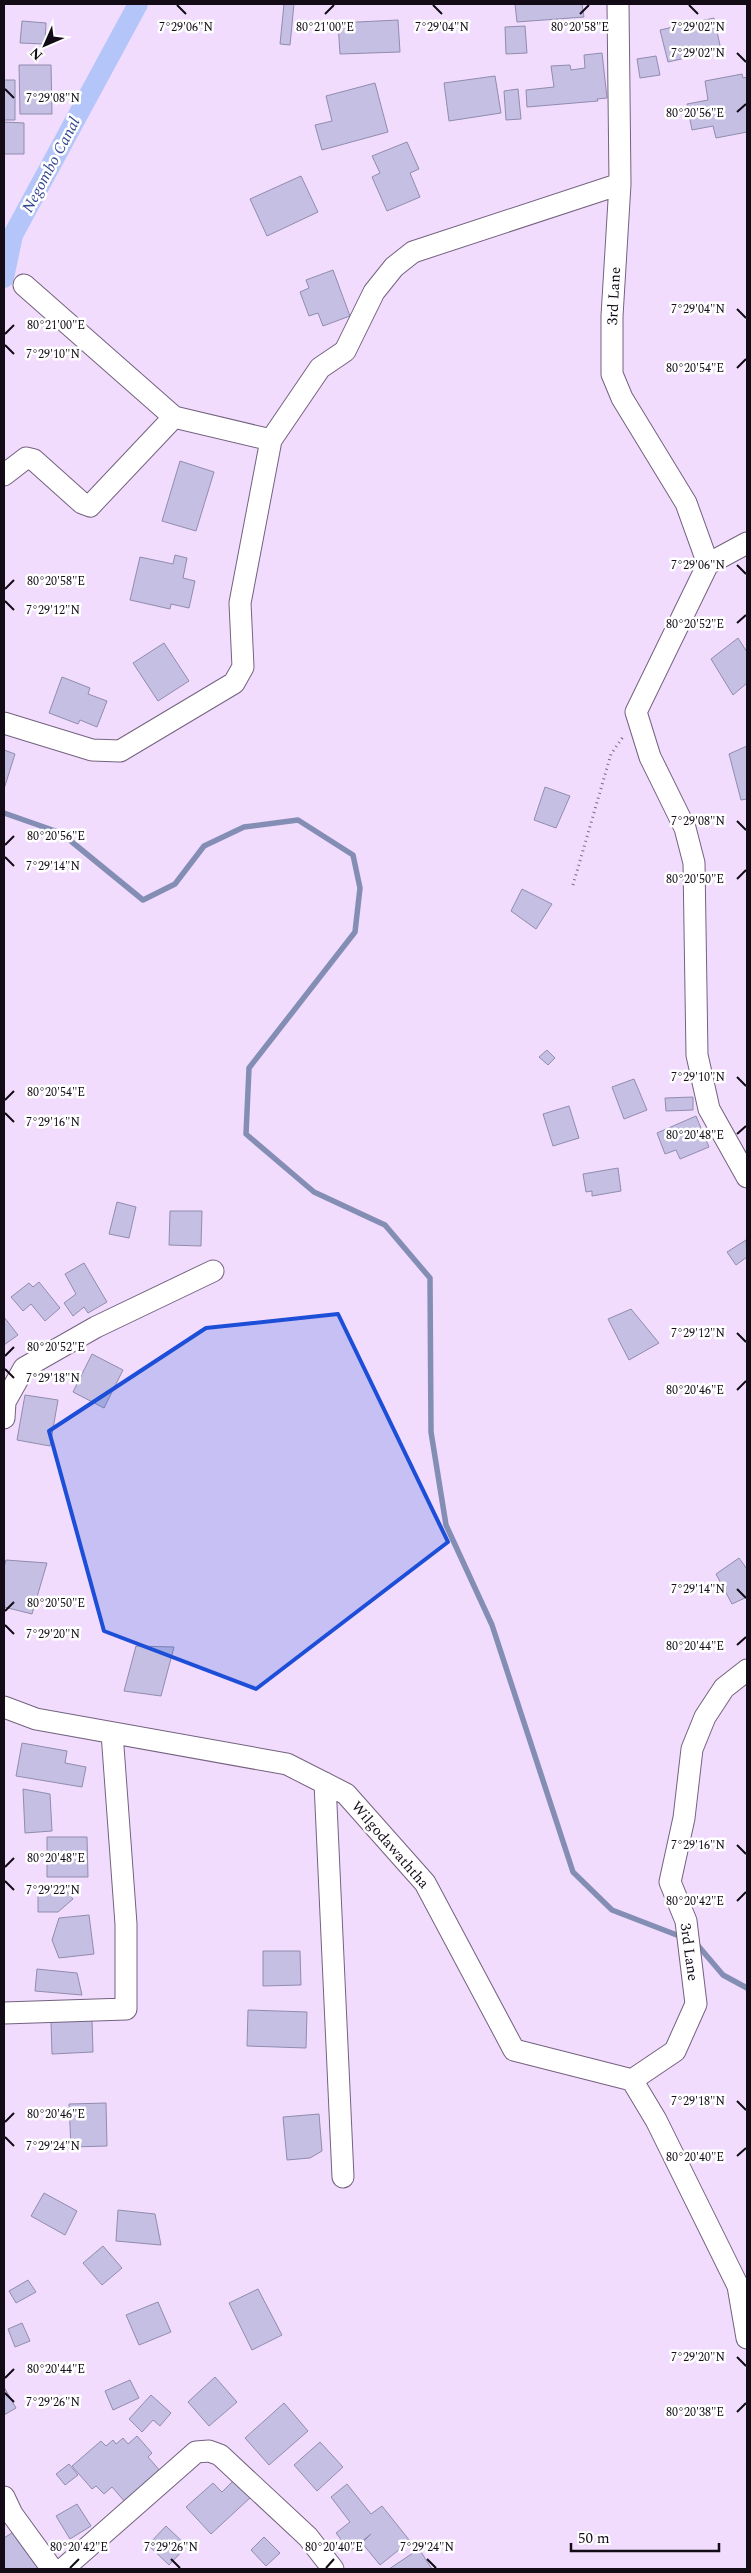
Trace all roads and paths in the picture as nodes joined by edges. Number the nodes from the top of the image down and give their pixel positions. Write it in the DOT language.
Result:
graph roads {
  1 [pos="618,4"];
  2 [pos="620,184"];
  3 [pos="24,285"];
  4 [pos="174,417"];
  5 [pos="271,440"];
  6 [pos="4,475"];
  7 [pos="747,543"];
  8 [pos="708,564"];
  9 [pos="4,723"];
  10 [pos="626,734"];
  11 [pos="573,885"];
  12 [pos="747,1177"];
  13 [pos="213,1271"];
  14 [pos="4,1418"];
  15 [pos="747,1670"];
  16 [pos="4,1707"];
  17 [pos="112,1733"];
  18 [pos="325,1783"];
  19 [pos="4,2013"];
  20 [pos="632,2080"];
  21 [pos="343,2177"];
  22 [pos="747,2338"];
  23 [pos="4,2497"];
  24 [pos="308,2537"];
  25 [pos="52,2569"];
  26 [pos="63,2569"];
  27 [pos="313,2569"];
  28 [pos="333,2569"];
  1 -- 2 [label="street, 3rd Lane"];
  2 -- 5 [label="street"];
  2 -- 8 [label="street, 3rd Lane"];
  3 -- 4 [label="street"];
  4 -- 5 [label="street"];
  4 -- 6 [label="street"];
  5 -- 9 [label="street"];
  7 -- 8 [label="street"];
  8 -- 12 [label="street"];
  10 -- 11 [label="path"];
  13 -- 14 [label="street"];
  15 -- 20 [label="street, 3rd Lane"];
  16 -- 17 [label="street, Wilgodawaththa"];
  17 -- 18 [label="street, Wilgodawaththa"];
  17 -- 19 [label="street"];
  18 -- 20 [label="street, Wilgodawaththa"];
  18 -- 21 [label="street"];
  20 -- 22 [label="street"];
  23 -- 25 [label="street"];
  24 -- 26 [label="street"];
  24 -- 27 [label="street"];
  24 -- 28 [label="street"];
}
